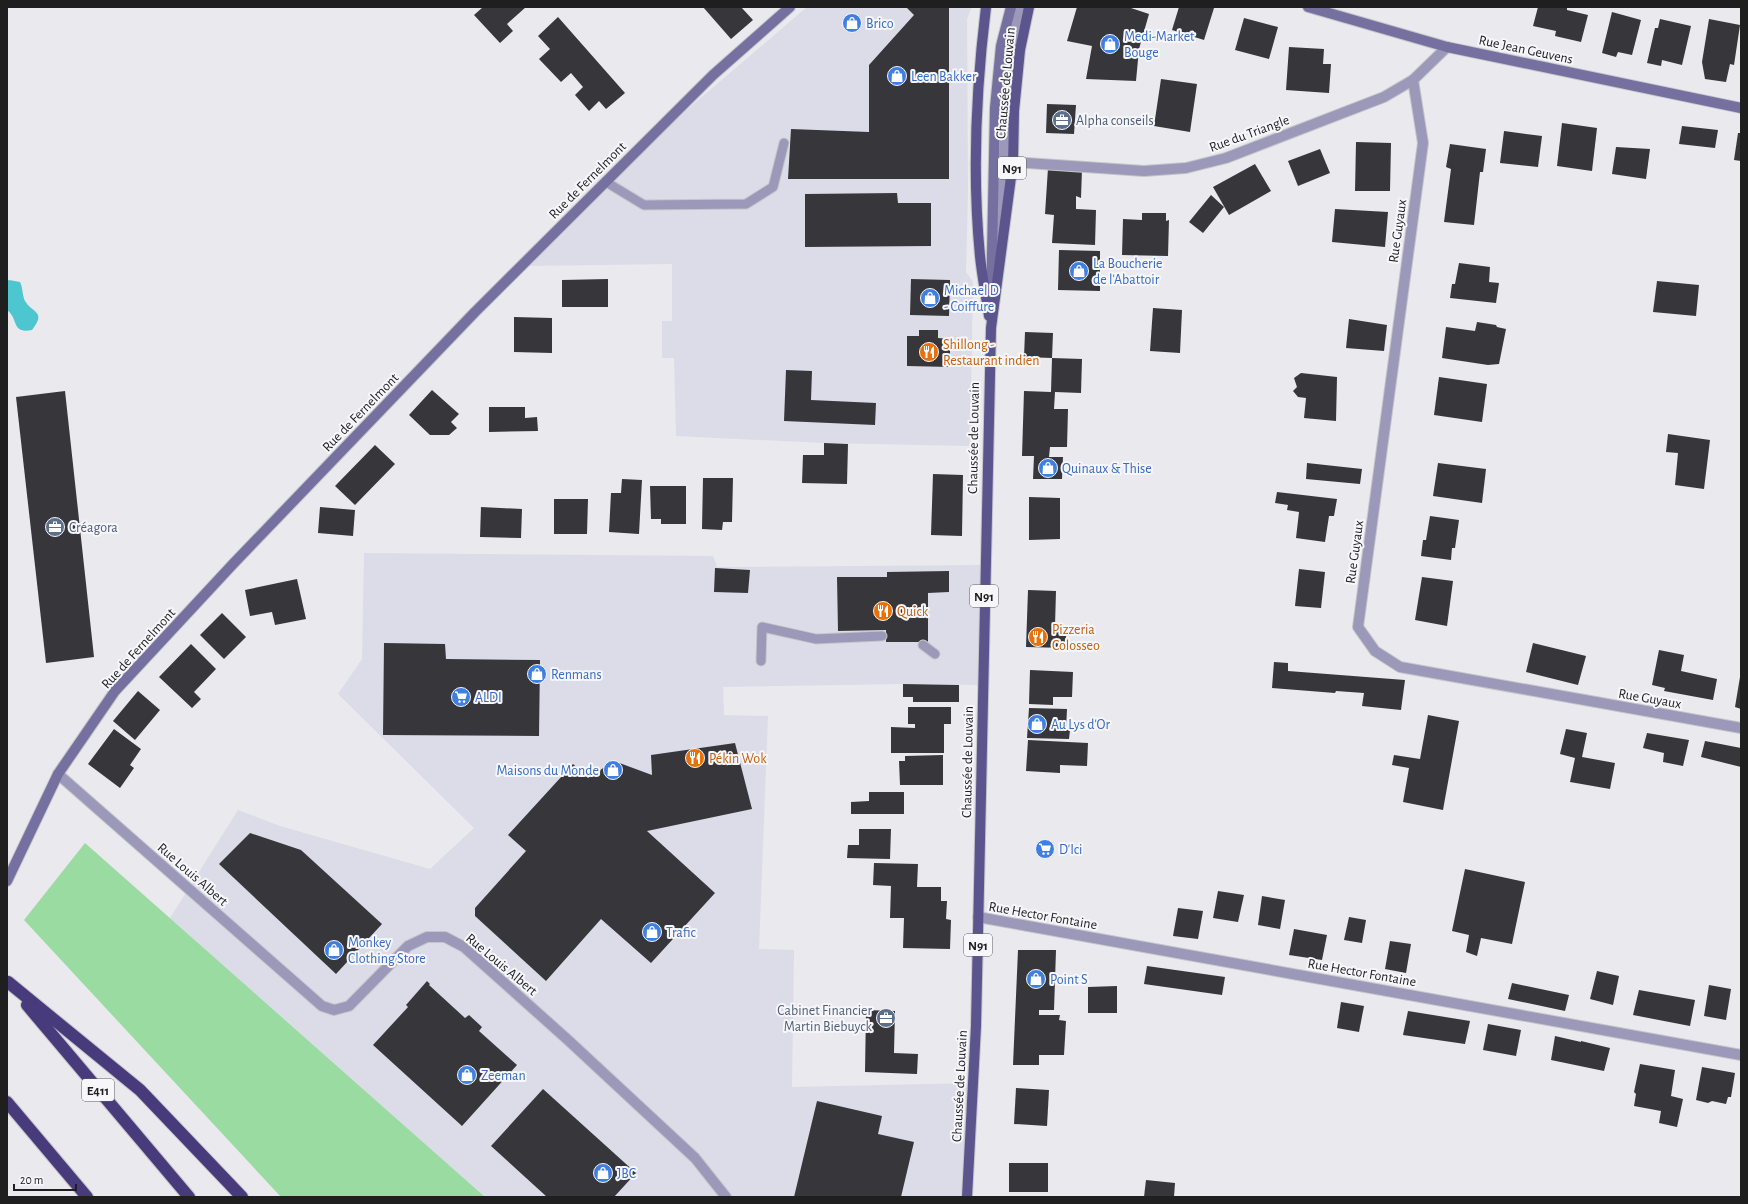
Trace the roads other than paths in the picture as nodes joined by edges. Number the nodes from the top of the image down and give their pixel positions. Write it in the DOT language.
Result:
graph roads {
  1 [pos="790,7"];
  2 [pos="986,7"];
  3 [pos="1011,7"];
  4 [pos="1020,7"];
  5 [pos="1029,7"];
  6 [pos="1308,7"];
  7 [pos="1447,47"];
  8 [pos="1412,80"];
  9 [pos="1741,108"];
  10 [pos="784,143"];
  11 [pos="1013,162"];
  12 [pos="606,182"];
  13 [pos="990,328"];
  14 [pos="882,636"];
  15 [pos="923,645"];
  16 [pos="936,654"];
  17 [pos="761,661"];
  18 [pos="1741,728"];
  19 [pos="58,774"];
  20 [pos="7,881"];
  21 [pos="978,917"];
  22 [pos="8,982"];
  23 [pos="1741,1055"];
  24 [pos="7,1102"];
  25 [pos="87,1197"];
  26 [pos="188,1197"];
  27 [pos="242,1197"];
  28 [pos="726,1197"];
  29 [pos="967,1197"];
  1 -- 12 [label="street, Rue de Fernelmont"];
  2 -- 13 [label="main road, Chaussée de Louvain / N91"];
  3 -- 13 [label="street"];
  4 -- 13 [label="lane, Chaussée de Louvain"];
  5 -- 11 [label="main road, Chaussée de Louvain / N91"];
  6 -- 7 [label="street, Rue Jean Geuvens"];
  7 -- 8 [label="street, Rue du Triangle"];
  7 -- 9 [label="street, Rue Jean Geuvens"];
  8 -- 11 [label="street, Rue du Triangle"];
  8 -- 18 [label="street, Rue Guyaux"];
  10 -- 12 [label="lane"];
  11 -- 13 [label="main road, Chaussée de Louvain / N91"];
  12 -- 19 [label="street, Rue de Fernelmont"];
  13 -- 21 [label="main road, Chaussée de Louvain / N91"];
  14 -- 17 [label="lane"];
  15 -- 16 [label="lane"];
  19 -- 20 [label="street, Rue de Fernelmont"];
  19 -- 28 [label="street, Rue Louis Albert"];
  21 -- 23 [label="street, Rue Hector Fontaine"];
  21 -- 29 [label="main road, Chaussée de Louvain / N91"];
  22 -- 26 [label="highway, E411"];
  22 -- 27 [label="highway"];
  24 -- 25 [label="highway"];
}
